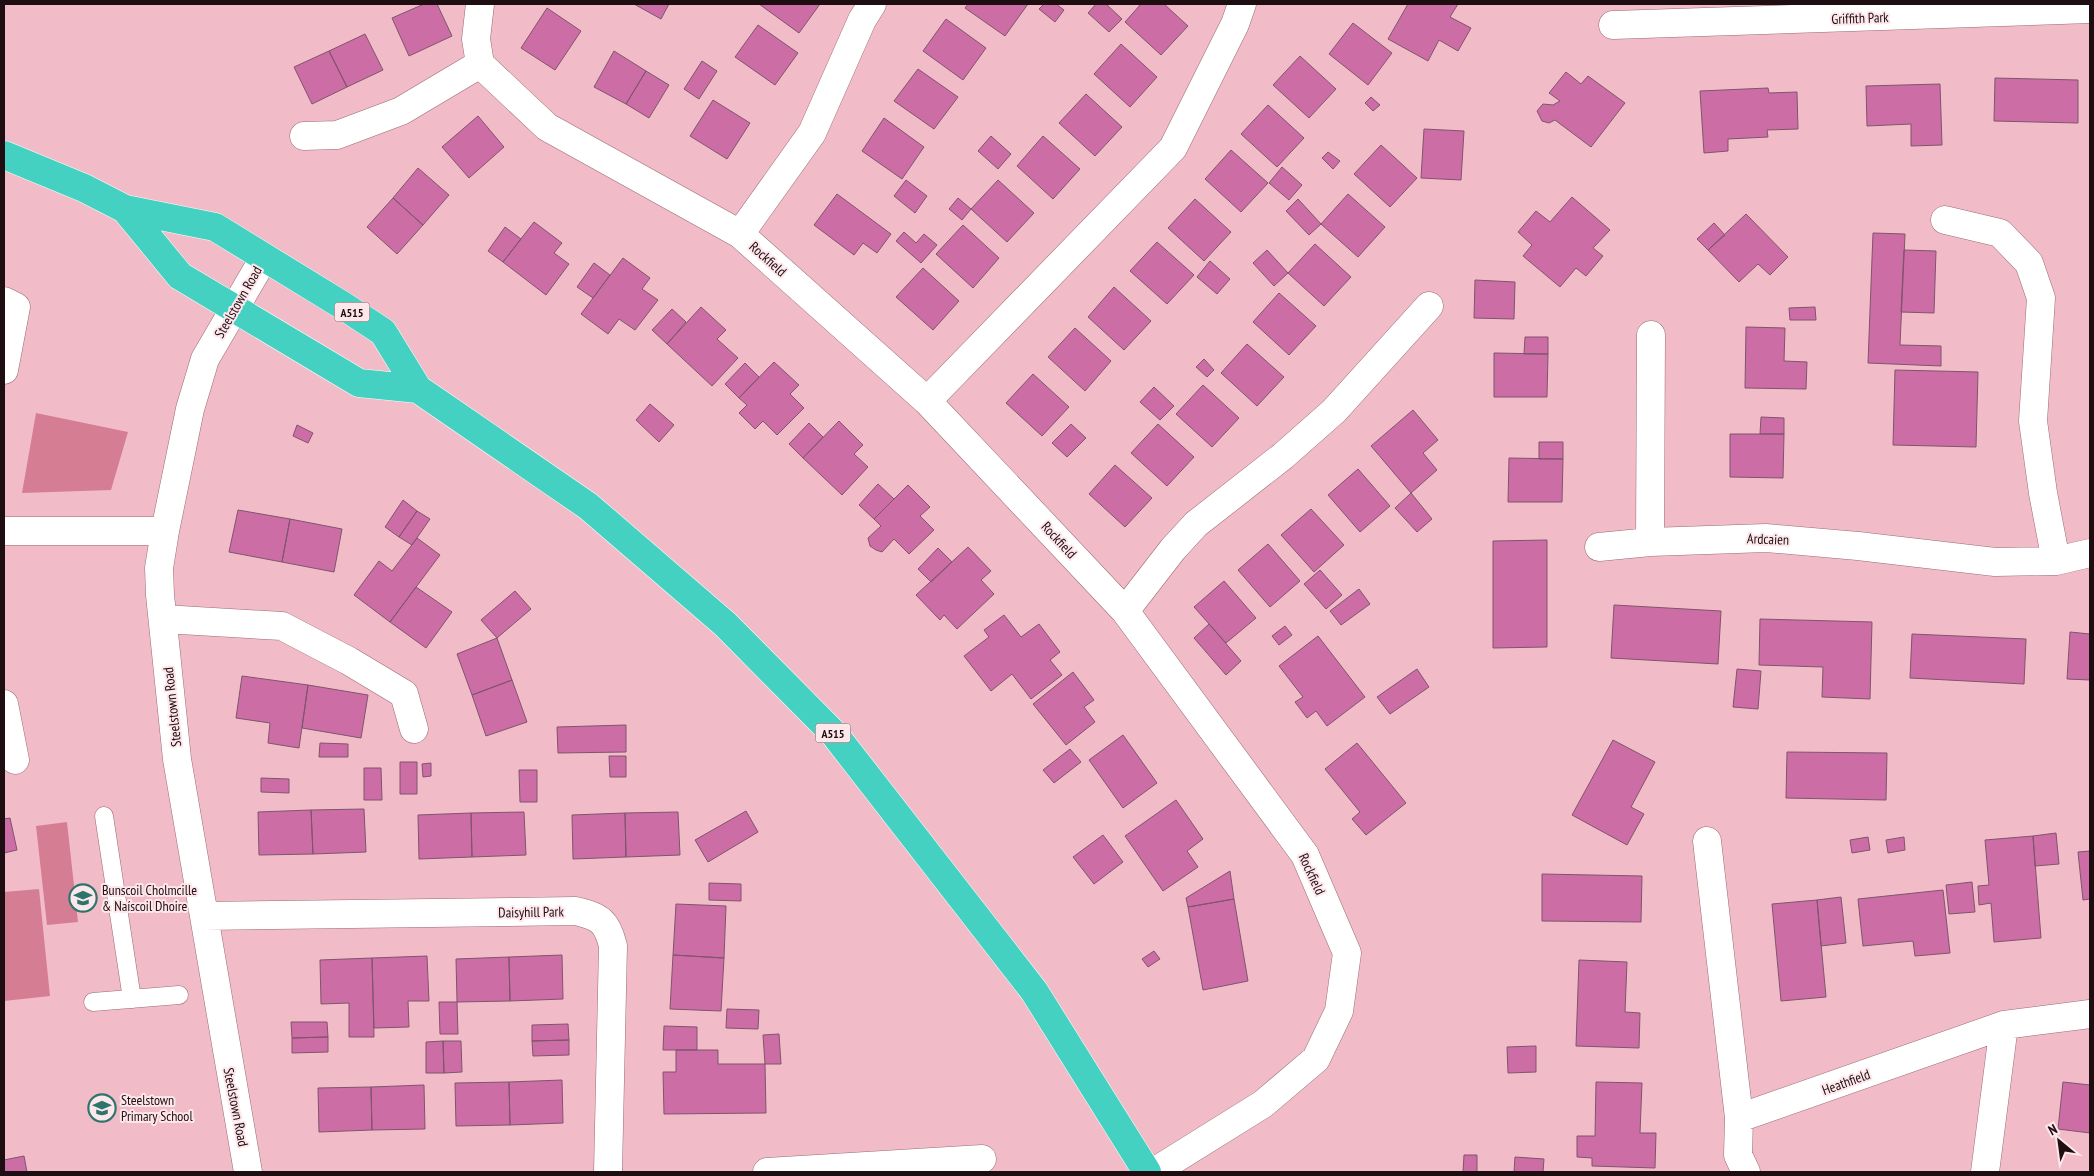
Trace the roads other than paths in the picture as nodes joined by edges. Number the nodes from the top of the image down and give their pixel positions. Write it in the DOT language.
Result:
graph roads {
  1 [pos="480,4"];
  2 [pos="872,4"];
  3 [pos="1242,4"];
  4 [pos="2090,9"];
  5 [pos="1811,12"];
  6 [pos="1613,25"];
  7 [pos="480,64"];
  8 [pos="304,136"];
  9 [pos="4,155"];
  10 [pos="125,209"];
  11 [pos="1944,220"];
  12 [pos="740,234"];
  13 [pos="264,258"];
  14 [pos="4,300"];
  15 [pos="1429,306"];
  16 [pos="234,307"];
  17 [pos="1651,336"];
  18 [pos="4,370"];
  19 [pos="418,388"];
  20 [pos="927,401"];
  21 [pos="4,531"];
  22 [pos="164,531"];
  23 [pos="1650,542"];
  24 [pos="1599,547"];
  25 [pos="2090,553"];
  26 [pos="2056,561"];
  27 [pos="1125,611"];
  28 [pos="163,619"];
  29 [pos="4,704"];
  30 [pos="414,729"];
  31 [pos="15,760"];
  32 [pos="104,816"];
  33 [pos="1707,841"];
  34 [pos="204,916"];
  35 [pos="179,994"];
  36 [pos="132,999"];
  37 [pos="94,1002"];
  38 [pos="2090,1014"];
  39 [pos="2004,1025"];
  40 [pos="1739,1118"];
  41 [pos="982,1159"];
  42 [pos="248,1172"];
  43 [pos="608,1172"];
  44 [pos="767,1172"];
  45 [pos="1147,1172"];
  46 [pos="1154,1172"];
  47 [pos="1746,1172"];
  48 [pos="1985,1172"];
  1 -- 7 [label="street"];
  2 -- 12 [label="street"];
  3 -- 20 [label="street"];
  4 -- 5 [label="street, Griffith Park"];
  5 -- 6 [label="street, Griffith Park"];
  7 -- 8 [label="street"];
  7 -- 12 [label="street, Rockfield"];
  9 -- 10 [label="highway, A515"];
  10 -- 13 [label="highway, A515"];
  10 -- 16 [label="highway, A515"];
  11 -- 26 [label="street"];
  12 -- 20 [label="street, Rockfield"];
  13 -- 16 [label="street, Steelstown Road"];
  13 -- 19 [label="highway, A515"];
  14 -- 18 [label="street"];
  15 -- 27 [label="street"];
  16 -- 19 [label="highway, A515"];
  16 -- 22 [label="street, Steelstown Road"];
  17 -- 23 [label="street"];
  19 -- 45 [label="highway, A515"];
  20 -- 27 [label="street, Rockfield"];
  21 -- 22 [label="street"];
  22 -- 28 [label="street, Steelstown Road"];
  23 -- 24 [label="street, Ardcaien"];
  23 -- 26 [label="street, Ardcaien"];
  25 -- 26 [label="street, Ardcaien"];
  27 -- 46 [label="street, Rockfield"];
  28 -- 30 [label="street"];
  28 -- 34 [label="street, Steelstown Road"];
  29 -- 31 [label="street"];
  32 -- 36 [label="lane"];
  33 -- 40 [label="street"];
  34 -- 42 [label="street, Steelstown Road"];
  34 -- 43 [label="street, Daisyhill Park"];
  35 -- 36 [label="lane"];
  36 -- 37 [label="lane"];
  38 -- 39 [label="street, Heathfield"];
  39 -- 40 [label="street, Heathfield"];
  39 -- 48 [label="street"];
  40 -- 47 [label="street"];
  41 -- 44 [label="street"];
}
